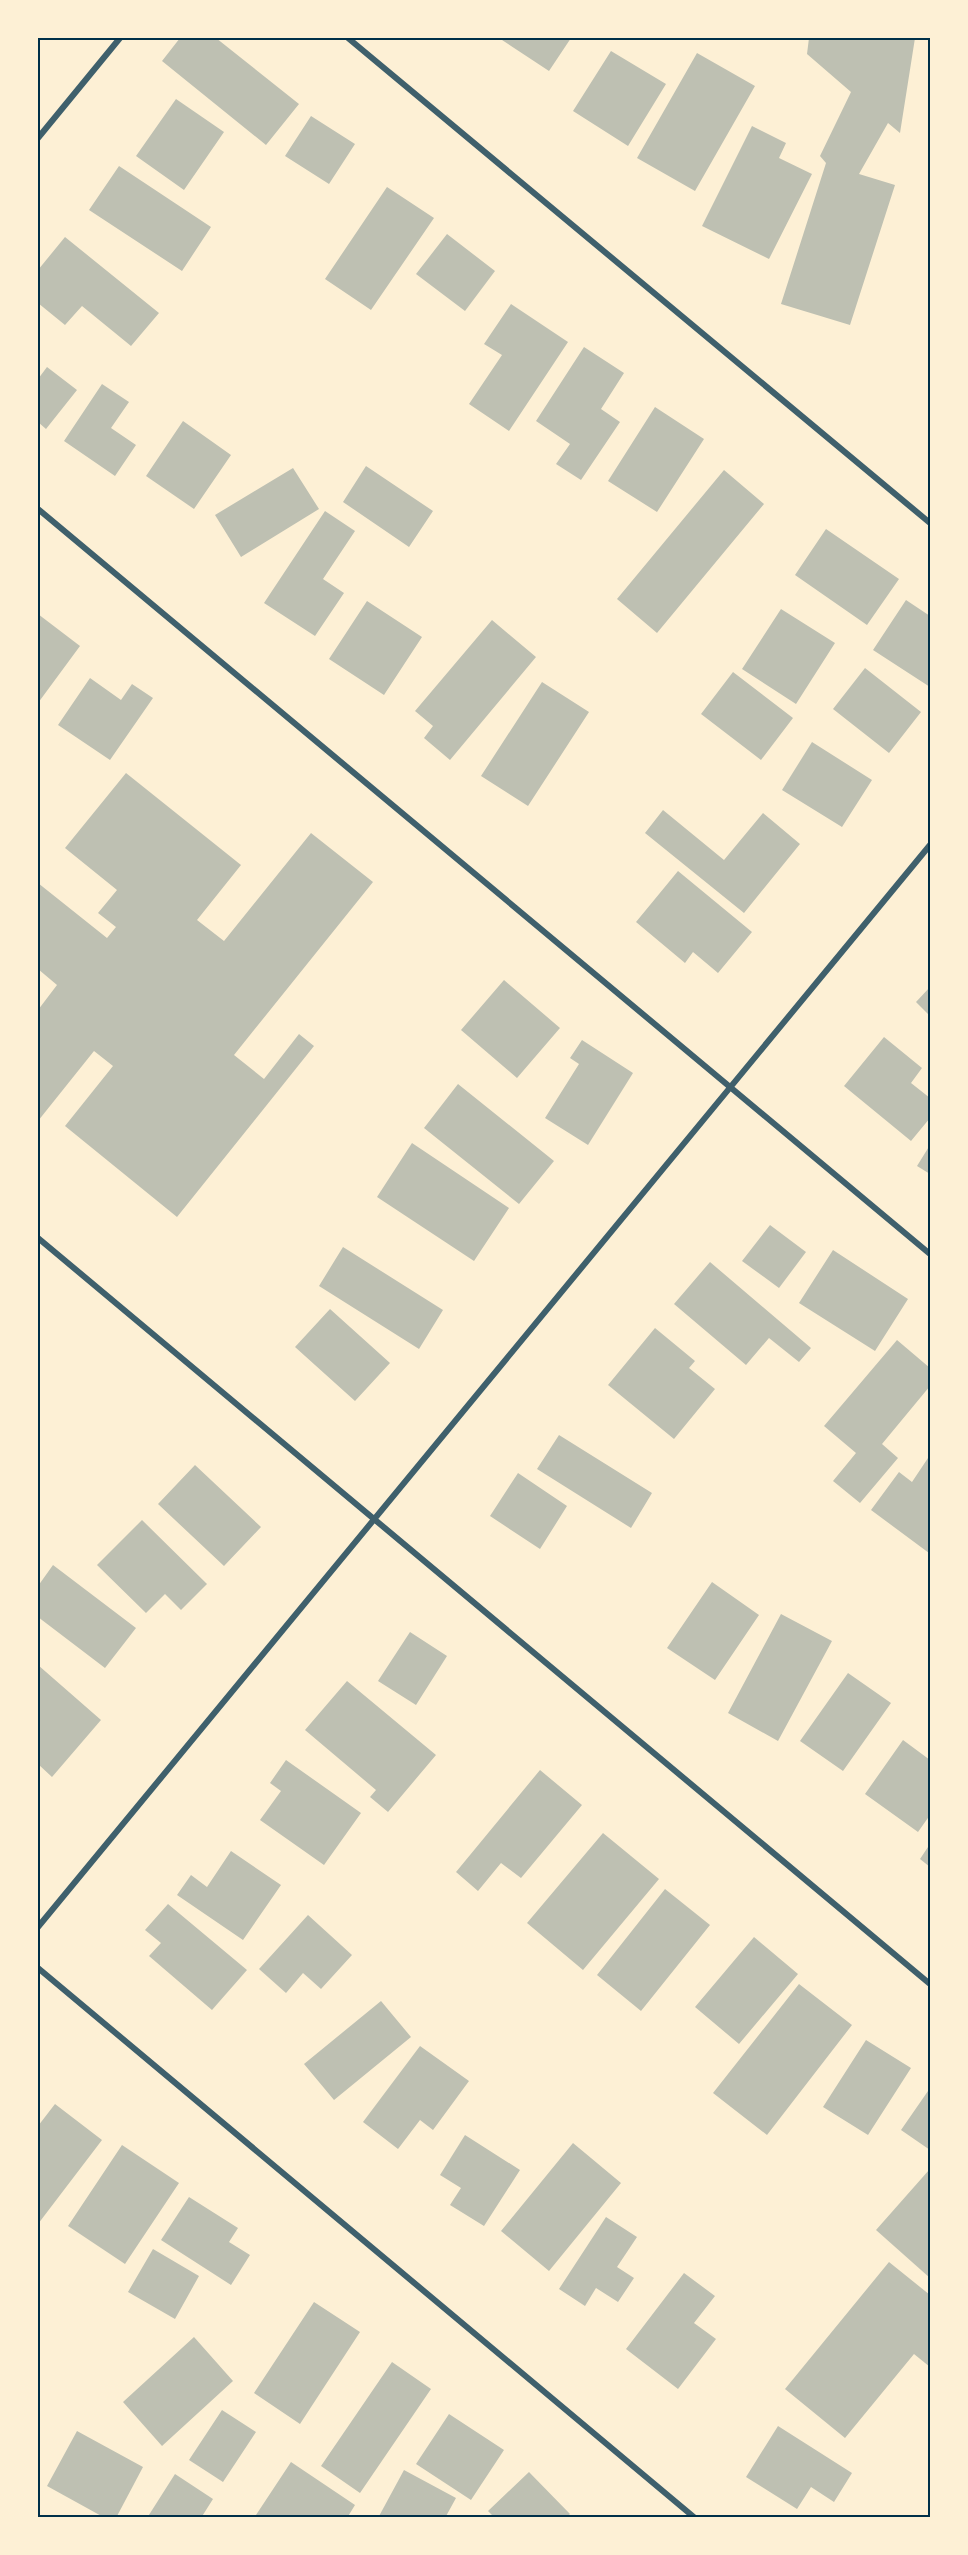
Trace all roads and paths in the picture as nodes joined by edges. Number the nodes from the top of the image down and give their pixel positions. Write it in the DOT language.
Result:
graph roads {
  1 [pos="120,38"];
  2 [pos="348,38"];
  3 [pos="38,138"];
  4 [pos="38,509"];
  5 [pos="930,523"];
  6 [pos="930,845"];
  7 [pos="730,1088"];
  8 [pos="38,1238"];
  9 [pos="930,1254"];
  10 [pos="375,1520"];
  11 [pos="38,1927"];
  12 [pos="38,1968"];
  13 [pos="930,1984"];
  14 [pos="695,2517"];
  1 -- 3 [label="street"];
  2 -- 5 [label="street"];
  4 -- 7 [label="street"];
  6 -- 7 [label="street"];
  7 -- 9 [label="street"];
  7 -- 10 [label="street"];
  8 -- 10 [label="street"];
  10 -- 11 [label="street"];
  10 -- 13 [label="street"];
  12 -- 14 [label="street"];
}
